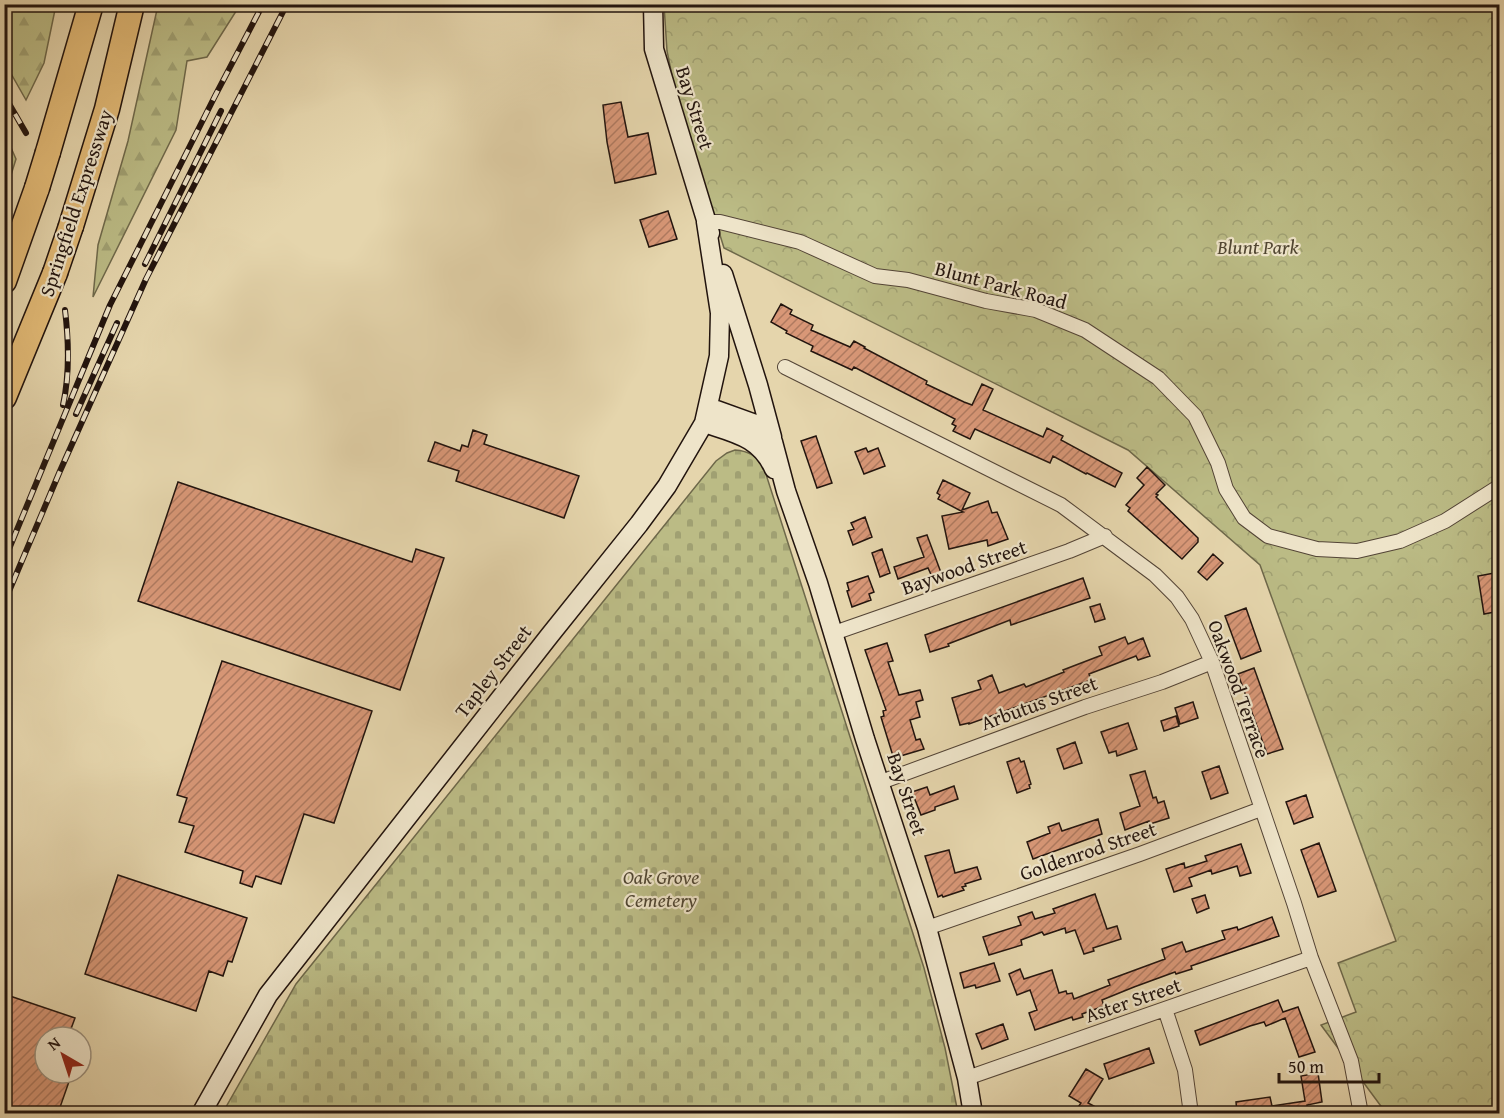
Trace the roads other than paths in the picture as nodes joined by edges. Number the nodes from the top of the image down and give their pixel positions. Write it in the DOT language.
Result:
graph roads {
  1 [pos="91,4"];
  2 [pos="132,4"];
  3 [pos="653,4"];
  4 [pos="706,222"];
  5 [pos="4,281"];
  6 [pos="785,367"];
  7 [pos="4,397"];
  8 [pos="706,415"];
  9 [pos="773,442"];
  10 [pos="1500,486"];
  11 [pos="786,491"];
  12 [pos="1105,536"];
  13 [pos="834,633"];
  14 [pos="1212,663"];
  15 [pos="881,782"];
  16 [pos="1261,809"];
  17 [pos="927,928"];
  18 [pos="1311,958"];
  19 [pos="1165,1010"];
  20 [pos="967,1078"];
  21 [pos="201,1113"];
  22 [pos="973,1113"];
  23 [pos="1191,1113"];
  24 [pos="1361,1113"];
  1 -- 5 [label="highway, bridge"];
  2 -- 7 [label="highway, Springfield Expressway, bridge"];
  3 -- 4 [label="main road, Bay Street"];
  4 -- 8 [label="main road, Tapley Street"];
  4 -- 9 [label="main road, Bay Street"];
  4 -- 10 [label="street, Blunt Park Road"];
  6 -- 12 [label="street, Oakwood Terrace"];
  8 -- 9 [label="main road"];
  8 -- 11 [label="main road, Bay Street"];
  8 -- 21 [label="main road, Tapley Street"];
  9 -- 11 [label="main road, Bay Street"];
  11 -- 13 [label="main road, Bay Street"];
  12 -- 13 [label="street, Baywood Street"];
  12 -- 14 [label="street, Oakwood Terrace"];
  13 -- 15 [label="main road, Bay Street"];
  14 -- 15 [label="street, Arbutus Street"];
  14 -- 16 [label="street, Oakwood Terrace"];
  15 -- 17 [label="main road, Bay Street"];
  16 -- 17 [label="street, Goldenrod Street"];
  16 -- 18 [label="street, Oakwood Terrace"];
  17 -- 20 [label="main road, Bay Street"];
  18 -- 19 [label="street, Aster Street"];
  18 -- 24 [label="street, Oakwood Terrace"];
  19 -- 20 [label="street, Aster Street"];
  19 -- 23 [label="street"];
  20 -- 22 [label="main road, Bay Street"];
}
